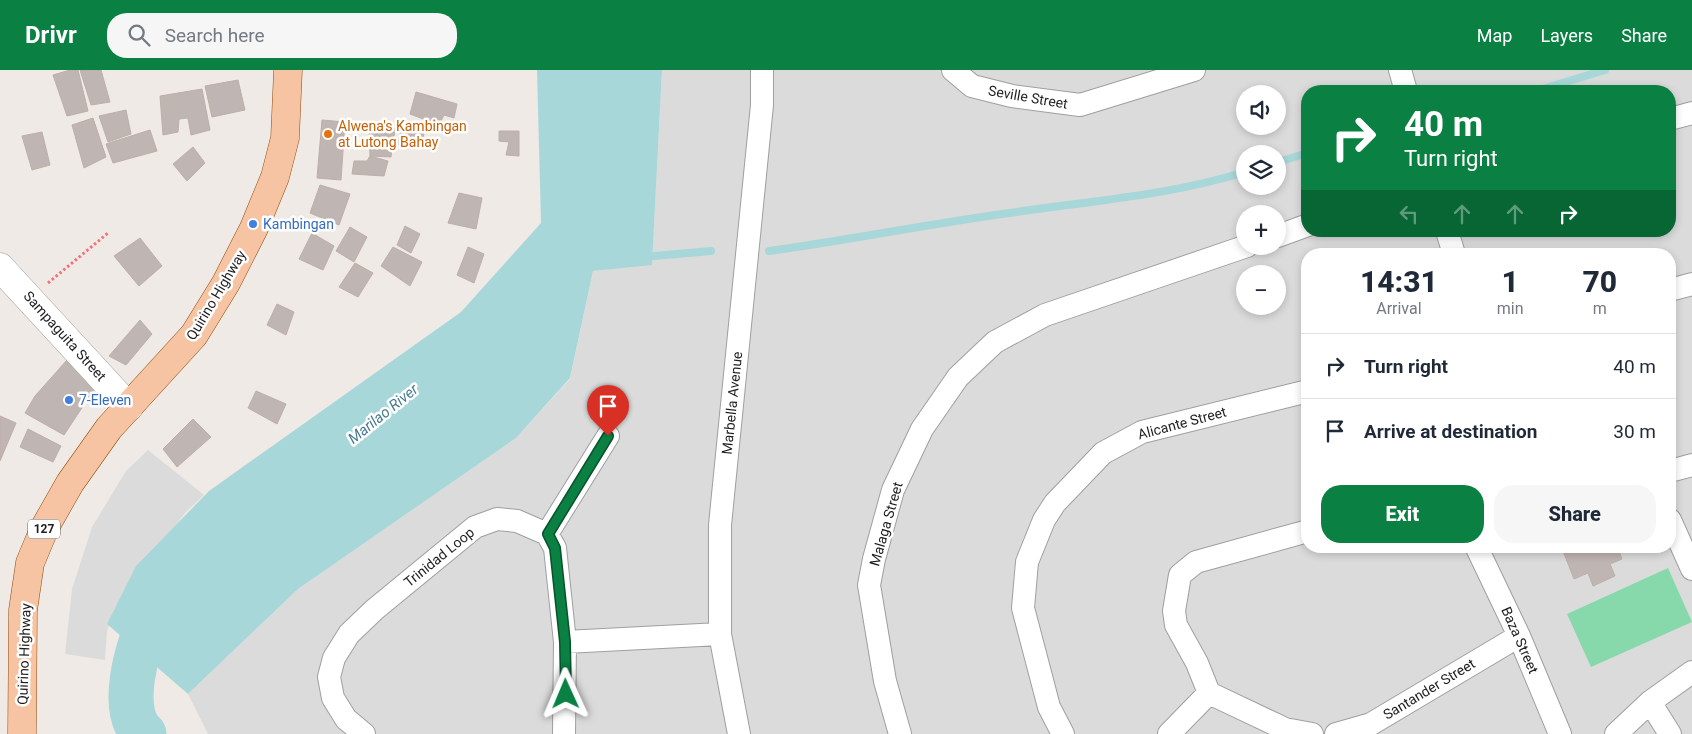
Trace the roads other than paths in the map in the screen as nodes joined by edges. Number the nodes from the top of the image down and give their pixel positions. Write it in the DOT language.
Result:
graph roads {
  1 [pos="267,70"];
  2 [pos="288,70"];
  3 [pos="762,70"];
  4 [pos="953,70"];
  5 [pos="1194,70"];
  6 [pos="1400,70"];
  7 [pos="1404,85"];
  8 [pos="285,110"];
  9 [pos="1692,113"];
  10 [pos="1676,117"];
  11 [pos="1301,228"];
  12 [pos="1286,233"];
  13 [pos="1236,249"];
  14 [pos="0,266"];
  15 [pos="1692,284"];
  16 [pos="1676,288"];
  17 [pos="1301,393"];
  18 [pos="129,406"];
  19 [pos="608,436"];
  20 [pos="1692,466"];
  21 [pos="1676,470"];
  22 [pos="1301,533"];
  23 [pos="1676,533"];
  24 [pos="548,534"];
  25 [pos="1479,553"];
  26 [pos="1692,568"];
  27 [pos="720,634"];
  28 [pos="1519,636"];
  29 [pos="565,642"];
  30 [pos="1692,672"];
  31 [pos="1209,693"];
  32 [pos="1650,702"];
  33 [pos="22,734"];
  34 [pos="364,734"];
  35 [pos="564,734"];
  36 [pos="739,734"];
  37 [pos="900,734"];
  38 [pos="1063,734"];
  39 [pos="1169,734"];
  40 [pos="1312,734"];
  41 [pos="1336,734"];
  42 [pos="1560,734"];
  43 [pos="1616,734"];
  44 [pos="1670,734"];
  1 -- 8 [label="main road, Quirino Highway / 127"];
  2 -- 8 [label="main road, Quirino Highway / 127"];
  3 -- 27 [label="street, Marbella Avenue"];
  4 -- 5 [label="street, Seville Street"];
  6 -- 7 [label="street"];
  8 -- 18 [label="main road, Quirino Highway / 127"];
  9 -- 10 [label="street"];
  11 -- 12 [label="street"];
  13 -- 37 [label="street, Malaga Street"];
  14 -- 18 [label="street, Sampaguita Street"];
  15 -- 16 [label="street"];
  17 -- 38 [label="street, Alicante Street"];
  18 -- 33 [label="main road, Quirino Highway / 127"];
  19 -- 24 [label="street"];
  20 -- 21 [label="street"];
  22 -- 31 [label="street"];
  23 -- 26 [label="street"];
  24 -- 29 [label="street"];
  24 -- 34 [label="street, Trinidad Loop"];
  25 -- 28 [label="street, Baza Street"];
  27 -- 29 [label="street"];
  27 -- 36 [label="street, Marbella Avenue"];
  28 -- 41 [label="street, Santander Street"];
  28 -- 42 [label="street, Baza Street"];
  29 -- 35 [label="street"];
  30 -- 32 [label="street"];
  31 -- 39 [label="street"];
  31 -- 40 [label="street"];
  32 -- 43 [label="street"];
  32 -- 44 [label="street"];
}
